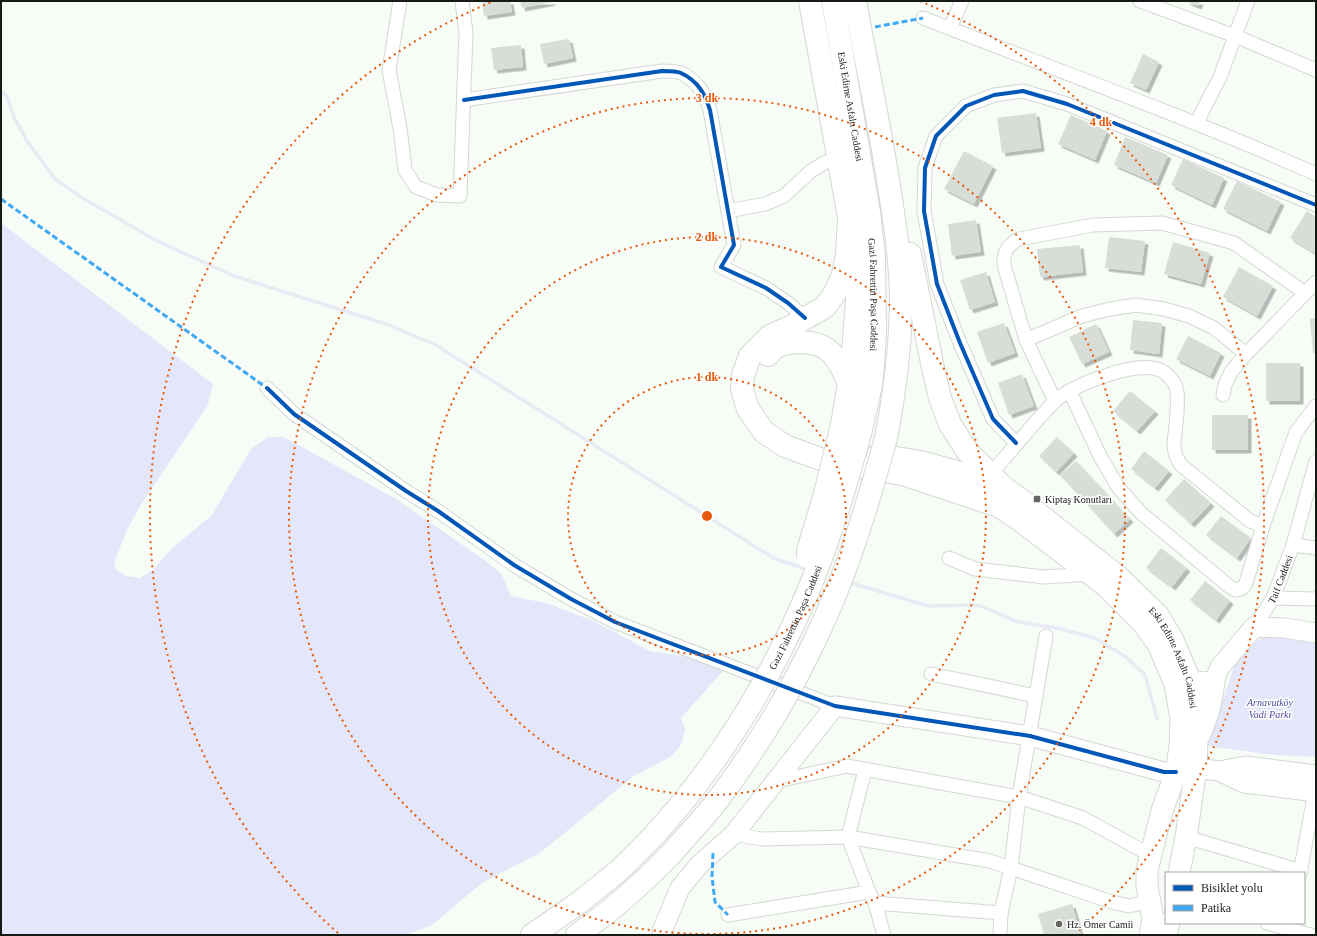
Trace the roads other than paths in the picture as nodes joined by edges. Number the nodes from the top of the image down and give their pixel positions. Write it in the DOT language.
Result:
graph roads {
  1 [pos="400,1"];
  2 [pos="462,1"];
  3 [pos="810,1"];
  4 [pos="833,1"];
  5 [pos="855,1"];
  6 [pos="871,1"];
  7 [pos="962,1"];
  8 [pos="1140,1"];
  9 [pos="1248,1"];
  10 [pos="923,18"];
  11 [pos="950,28"];
  12 [pos="1235,36"];
  13 [pos="1316,70"];
  14 [pos="464,100"];
  15 [pos="1197,123"];
  16 [pos="883,151"];
  17 [pos="838,158"];
  18 [pos="1316,174"];
  19 [pos="892,204"];
  20 [pos="1316,204"];
  21 [pos="728,211"];
  22 [pos="869,212"];
  23 [pos="850,222"];
  24 [pos="1316,282"];
  25 [pos="1305,293"];
  26 [pos="805,318"];
  27 [pos="1026,340"];
  28 [pos="1246,354"];
  29 [pos="849,385"];
  30 [pos="267,388"];
  31 [pos="1070,392"];
  32 [pos="1223,395"];
  33 [pos="1055,401"];
  34 [pos="1316,406"];
  35 [pos="851,428"];
  36 [pos="1016,443"];
  37 [pos="1316,461"];
  38 [pos="997,481"];
  39 [pos="1019,509"];
  40 [pos="1263,526"];
  41 [pos="1293,544"];
  42 [pos="1316,548"];
  43 [pos="949,558"];
  44 [pos="1090,574"];
  45 [pos="1273,598"];
  46 [pos="1316,599"];
  47 [pos="1254,627"];
  48 [pos="1316,633"];
  49 [pos="1046,636"];
  50 [pos="931,674"];
  51 [pos="1190,680"];
  52 [pos="1214,681"];
  53 [pos="1036,696"];
  54 [pos="835,706"];
  55 [pos="1030,736"];
  56 [pos="1197,740"];
  57 [pos="1196,768"];
  58 [pos="865,770"];
  59 [pos="1176,772"];
  60 [pos="777,781"];
  61 [pos="1316,786"];
  62 [pos="1019,797"];
  63 [pos="1159,822"];
  64 [pos="734,834"];
  65 [pos="848,837"];
  66 [pos="1186,837"];
  67 [pos="1150,855"];
  68 [pos="1011,868"];
  69 [pos="1179,872"];
  70 [pos="1300,872"];
  71 [pos="872,897"];
  72 [pos="1158,900"];
  73 [pos="1001,913"];
  74 [pos="728,915"];
  75 [pos="1169,924"];
  76 [pos="1274,924"];
  77 [pos="1287,926"];
  78 [pos="532,935"];
  79 [pos="577,935"];
  80 [pos="662,935"];
  81 [pos="884,935"];
  82 [pos="1000,935"];
  83 [pos="1150,935"];
  84 [pos="1166,935"];
  85 [pos="1311,935"];
  1 -- 14 [label="street"];
  2 -- 14 [label="street"];
  3 -- 17 [label="highway"];
  4 -- 22 [label="highway, Eski Edirne Asfaltı Caddesi"];
  5 -- 16 [label="highway"];
  6 -- 16 [label="highway"];
  7 -- 11 [label="street"];
  8 -- 12 [label="street"];
  9 -- 12 [label="street"];
  10 -- 11 [label="street"];
  11 -- 15 [label="street"];
  12 -- 13 [label="street"];
  12 -- 15 [label="street"];
  14 -- 21 [label="street"];
  15 -- 18 [label="street"];
  16 -- 19 [label="highway"];
  17 -- 21 [label="street"];
  17 -- 23 [label="highway"];
  19 -- 38 [label="highway"];
  19 -- 79 [label="highway, bridge"];
  20 -- 36 [label="street"];
  21 -- 26 [label="street"];
  22 -- 35 [label="highway, Gazi Fahrettin Paşa Caddesi"];
  23 -- 26 [label="highway"];
  23 -- 29 [label="highway"];
  24 -- 25 [label="street"];
  25 -- 27 [label="street"];
  25 -- 28 [label="street"];
  26 -- 39 [label="highway"];
  27 -- 28 [label="street"];
  27 -- 33 [label="street"];
  28 -- 32 [label="street"];
  29 -- 35 [label="highway"];
  29 -- 38 [label="highway"];
  30 -- 54 [label="street"];
  31 -- 33 [label="street"];
  31 -- 40 [label="street"];
  31 -- 40 [label="street"];
  33 -- 36 [label="street"];
  34 -- 40 [label="street"];
  35 -- 78 [label="highway, Gazi Fahrettin Paşa Caddesi, bridge"];
  36 -- 38 [label="street"];
  37 -- 41 [label="street, Taif Caddesi"];
  38 -- 39 [label="highway"];
  39 -- 44 [label="main road, Eski Edirne Asfaltı Caddesi"];
  39 -- 51 [label="main road, Eski Edirne Asfaltı Caddesi"];
  41 -- 42 [label="street"];
  41 -- 45 [label="street, Taif Caddesi"];
  43 -- 44 [label="street"];
  44 -- 59 [label="main road, Eski Edirne Asfaltı Caddesi"];
  45 -- 46 [label="street"];
  45 -- 47 [label="street, Taif Caddesi"];
  47 -- 48 [label="street"];
  47 -- 52 [label="street, Taif Caddesi"];
  49 -- 53 [label="street"];
  50 -- 53 [label="street"];
  51 -- 52 [label="main road"];
  51 -- 56 [label="main road, Eski Edirne Asfaltı Caddesi"];
  52 -- 56 [label="main road"];
  53 -- 55 [label="street"];
  54 -- 55 [label="street"];
  54 -- 60 [label="street"];
  55 -- 59 [label="street"];
  55 -- 62 [label="street"];
  56 -- 57 [label="main road, Eski Edirne Asfaltı Caddesi"];
  57 -- 59 [label="main road"];
  57 -- 61 [label="street"];
  57 -- 66 [label="main road, Eski Edirne Asfaltı Caddesi"];
  58 -- 60 [label="street"];
  58 -- 62 [label="street"];
  58 -- 65 [label="street"];
  59 -- 63 [label="main road, Eski Edirne Asfaltı Caddesi"];
  60 -- 64 [label="street"];
  61 -- 70 [label="street"];
  62 -- 67 [label="street"];
  62 -- 68 [label="street"];
  63 -- 66 [label="main road"];
  63 -- 67 [label="main road, Eski Edirne Asfaltı Caddesi"];
  64 -- 65 [label="street"];
  64 -- 80 [label="street"];
  65 -- 68 [label="street"];
  65 -- 71 [label="street"];
  66 -- 69 [label="main road, Eski Edirne Asfaltı Caddesi"];
  66 -- 70 [label="street"];
  67 -- 72 [label="main road, Eski Edirne Asfaltı Caddesi"];
  68 -- 72 [label="street"];
  68 -- 73 [label="street"];
  71 -- 73 [label="street"];
  71 -- 74 [label="street"];
  71 -- 81 [label="street"];
  72 -- 83 [label="main road, Eski Edirne Asfaltı Caddesi"];
  73 -- 82 [label="street"];
  75 -- 84 [label="main road"];
  76 -- 77 [label="street"];
  77 -- 85 [label="street"];
}
